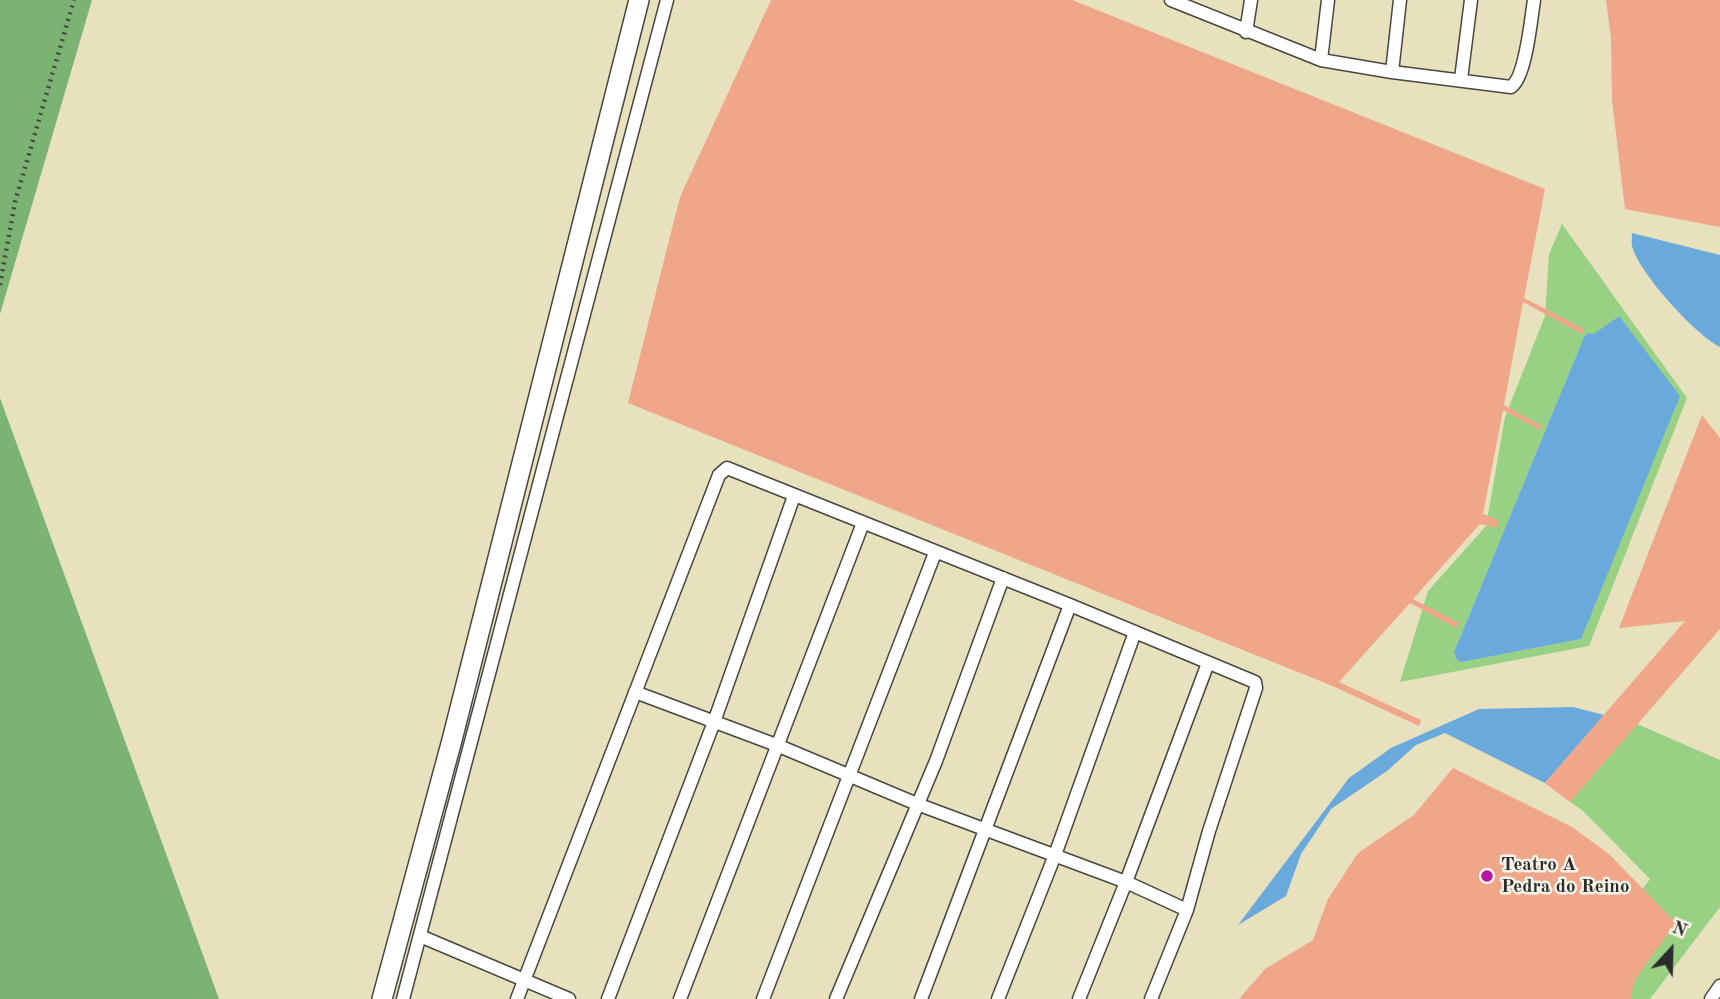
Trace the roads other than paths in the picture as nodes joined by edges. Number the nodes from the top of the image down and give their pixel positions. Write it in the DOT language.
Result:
graph roads {
  1 [pos="639,0"];
  2 [pos="667,0"];
  3 [pos="1251,0"];
  4 [pos="1328,0"];
  5 [pos="1400,0"];
  6 [pos="1471,0"];
  7 [pos="1534,0"];
  8 [pos="1176,1"];
  9 [pos="1246,32"];
  10 [pos="1321,60"];
  11 [pos="1392,72"];
  12 [pos="1461,79"];
  13 [pos="794,496"];
  14 [pos="863,523"];
  15 [pos="935,553"];
  16 [pos="1003,578"];
  17 [pos="1070,605"];
  18 [pos="1135,632"];
  19 [pos="1208,663"];
  20 [pos="635,692"];
  21 [pos="714,722"];
  22 [pos="779,746"];
  23 [pos="851,775"];
  24 [pos="917,804"];
  25 [pos="986,831"];
  26 [pos="1055,855"];
  27 [pos="1126,882"];
  28 [pos="1187,910"];
  29 [pos="420,936"];
  30 [pos="524,980"];
  31 [pos="1720,986"];
  32 [pos="382,999"];
  33 [pos="403,999"];
  34 [pos="517,999"];
  35 [pos="569,999"];
  36 [pos="608,999"];
  37 [pos="680,999"];
  38 [pos="763,999"];
  39 [pos="836,999"];
  40 [pos="921,999"];
  41 [pos="998,999"];
  42 [pos="1079,999"];
  43 [pos="1151,999"];
  44 [pos="1711,999"];
  1 -- 32 [label="street"];
  2 -- 29 [label="lane"];
  3 -- 9 [label="lane"];
  4 -- 10 [label="lane"];
  5 -- 11 [label="lane"];
  6 -- 12 [label="lane"];
  7 -- 12 [label="lane"];
  8 -- 9 [label="lane"];
  9 -- 10 [label="lane"];
  10 -- 11 [label="lane"];
  11 -- 12 [label="lane"];
  13 -- 14 [label="lane"];
  13 -- 20 [label="lane"];
  13 -- 21 [label="lane"];
  14 -- 15 [label="lane"];
  14 -- 22 [label="lane"];
  15 -- 16 [label="lane"];
  15 -- 23 [label="lane"];
  16 -- 17 [label="lane"];
  16 -- 24 [label="lane"];
  17 -- 18 [label="lane"];
  17 -- 25 [label="lane"];
  18 -- 19 [label="lane"];
  18 -- 26 [label="lane"];
  19 -- 27 [label="lane"];
  19 -- 28 [label="lane"];
  20 -- 21 [label="lane"];
  20 -- 30 [label="lane"];
  21 -- 22 [label="lane"];
  21 -- 36 [label="lane"];
  22 -- 23 [label="lane"];
  22 -- 37 [label="lane"];
  23 -- 24 [label="lane"];
  23 -- 38 [label="lane"];
  24 -- 25 [label="lane"];
  24 -- 39 [label="lane"];
  25 -- 26 [label="lane"];
  25 -- 40 [label="lane"];
  26 -- 27 [label="lane"];
  26 -- 41 [label="lane"];
  27 -- 28 [label="lane"];
  27 -- 42 [label="lane"];
  28 -- 43 [label="lane"];
  29 -- 30 [label="lane"];
  29 -- 33 [label="lane"];
  30 -- 34 [label="lane"];
  30 -- 35 [label="lane"];
  31 -- 44 [label="lane"];
}
